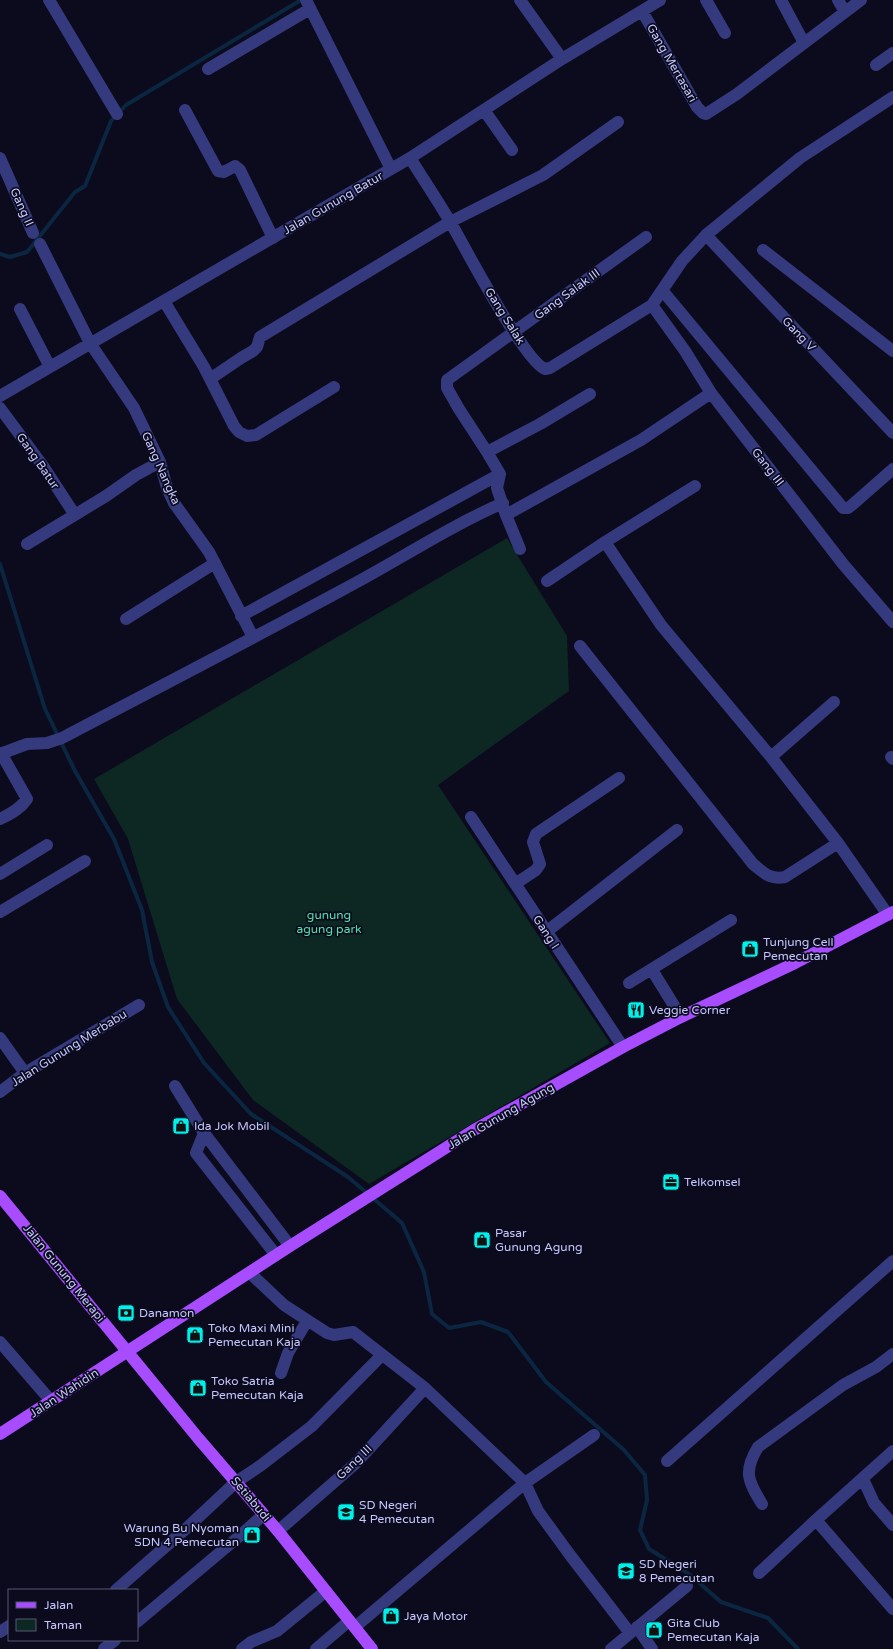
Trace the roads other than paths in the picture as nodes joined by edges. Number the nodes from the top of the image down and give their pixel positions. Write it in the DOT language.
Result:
graph roads {
  1 [pos="49,0"];
  2 [pos="520,0"];
  3 [pos="660,0"];
  4 [pos="706,0"];
  5 [pos="781,0"];
  6 [pos="838,0"];
  7 [pos="862,0"];
  8 [pos="308,4"];
  9 [pos="642,11"];
  10 [pos="845,12"];
  11 [pos="725,33"];
  12 [pos="804,43"];
  13 [pos="893,53"];
  14 [pos="562,59"];
  15 [pos="876,65"];
  16 [pos="208,69"];
  17 [pos="893,97"];
  18 [pos="185,110"];
  19 [pos="484,110"];
  20 [pos="117,114"];
  21 [pos="618,122"];
  22 [pos="512,150"];
  23 [pos="0,158"];
  24 [pos="410,158"];
  25 [pos="392,169"];
  26 [pos="450,222"];
  27 [pos="33,233"];
  28 [pos="706,235"];
  29 [pos="646,237"];
  30 [pos="273,238"];
  31 [pos="40,244"];
  32 [pos="763,250"];
  33 [pos="662,290"];
  34 [pos="164,301"];
  35 [pos="652,305"];
  36 [pos="20,309"];
  37 [pos="514,333"];
  38 [pos="90,343"];
  39 [pos="893,351"];
  40 [pos="50,367"];
  41 [pos="210,379"];
  42 [pos="334,387"];
  43 [pos="711,393"];
  44 [pos="590,394"];
  45 [pos="0,396"];
  46 [pos="0,408"];
  47 [pos="893,433"];
  48 [pos="487,452"];
  49 [pos="160,462"];
  50 [pos="893,469"];
  51 [pos="500,474"];
  52 [pos="695,486"];
  53 [pos="503,503"];
  54 [pos="75,515"];
  55 [pos="506,515"];
  56 [pos="605,542"];
  57 [pos="27,544"];
  58 [pos="520,549"];
  59 [pos="215,563"];
  60 [pos="547,581"];
  61 [pos="242,616"];
  62 [pos="126,619"];
  63 [pos="893,622"];
  64 [pos="253,637"];
  65 [pos="580,646"];
  66 [pos="834,702"];
  67 [pos="1,754"];
  68 [pos="771,757"];
  69 [pos="619,778"];
  70 [pos="471,817"];
  71 [pos="0,819"];
  72 [pos="677,830"];
  73 [pos="838,843"];
  74 [pos="47,845"];
  75 [pos="85,861"];
  76 [pos="0,874"];
  77 [pos="515,884"];
  78 [pos="0,912"];
  79 [pos="890,914"];
  80 [pos="731,920"];
  81 [pos="546,932"];
  82 [pos="652,970"];
  83 [pos="629,983"];
  84 [pos="139,1005"];
  85 [pos="681,1017"];
  86 [pos="0,1038"];
  87 [pos="622,1047"];
  88 [pos="25,1073"];
  89 [pos="175,1086"];
  90 [pos="0,1092"];
  91 [pos="204,1133"];
  92 [pos="0,1196"];
  93 [pos="290,1246"];
  94 [pos="276,1255"];
  95 [pos="893,1261"];
  96 [pos="250,1273"];
  97 [pos="307,1321"];
  98 [pos="0,1342"];
  99 [pos="127,1351"];
  100 [pos="382,1354"];
  101 [pos="893,1354"];
  102 [pos="282,1373"];
  103 [pos="425,1388"];
  104 [pos="51,1401"];
  105 [pos="0,1434"];
  106 [pos="594,1435"];
  107 [pos="893,1451"];
  108 [pos="666,1461"];
  109 [pos="863,1478"];
  110 [pos="236,1482"];
  111 [pos="525,1483"];
  112 [pos="762,1504"];
  113 [pos="263,1514"];
  114 [pos="816,1520"];
  115 [pos="893,1525"];
  116 [pos="278,1531"];
  117 [pos="760,1573"];
  118 [pos="688,1586"];
  119 [pos="117,1589"];
  120 [pos="326,1591"];
  121 [pos="893,1610"];
  122 [pos="138,1621"];
  123 [pos="352,1624"];
  124 [pos="633,1630"];
  125 [pos="114,1641"];
  126 [pos="104,1649"];
  127 [pos="242,1649"];
  128 [pos="316,1649"];
  129 [pos="372,1649"];
  130 [pos="611,1649"];
  131 [pos="652,1649"];
  1 -- 20 [label="street"];
  2 -- 14 [label="street"];
  3 -- 9 [label="street, Jalan Gunung Batur"];
  4 -- 11 [label="street"];
  5 -- 12 [label="street"];
  6 -- 10 [label="street"];
  7 -- 10 [label="street"];
  8 -- 16 [label="street"];
  8 -- 25 [label="street"];
  9 -- 12 [label="street, Gang Mertasari"];
  9 -- 14 [label="street, Jalan Gunung Batur"];
  10 -- 12 [label="street"];
  13 -- 15 [label="street"];
  14 -- 19 [label="street, Jalan Gunung Batur"];
  17 -- 28 [label="street, Gang Salak"];
  18 -- 30 [label="street"];
  19 -- 22 [label="street"];
  19 -- 24 [label="street, Jalan Gunung Batur"];
  21 -- 26 [label="street"];
  23 -- 27 [label="street, Gang II"];
  24 -- 25 [label="street, Jalan Gunung Batur"];
  24 -- 26 [label="street, Gang Salak"];
  25 -- 30 [label="street, Jalan Gunung Batur"];
  26 -- 37 [label="street, Gang Salak"];
  26 -- 41 [label="street"];
  28 -- 33 [label="street, Gang Salak"];
  28 -- 47 [label="street, Gang V"];
  29 -- 37 [label="street, Gang Salak III"];
  30 -- 34 [label="street, Jalan Gunung Batur"];
  31 -- 38 [label="street, Gang Nangka"];
  32 -- 39 [label="street"];
  33 -- 35 [label="street, Gang Salak"];
  33 -- 50 [label="street"];
  34 -- 38 [label="street, Jalan Gunung Batur"];
  34 -- 41 [label="street"];
  35 -- 37 [label="street, Gang Salak"];
  35 -- 43 [label="street, Gang III"];
  36 -- 40 [label="street"];
  37 -- 48 [label="street, Gang Salak III"];
  38 -- 40 [label="street, Jalan Gunung Batur"];
  38 -- 49 [label="street, Gang Nangka"];
  40 -- 45 [label="street, Jalan Gunung Batur"];
  41 -- 42 [label="street"];
  43 -- 55 [label="street"];
  43 -- 63 [label="street, Gang III"];
  44 -- 48 [label="street"];
  46 -- 54 [label="street, Gang Batur"];
  48 -- 51 [label="street"];
  49 -- 54 [label="street"];
  49 -- 59 [label="street, Gang Nangka"];
  51 -- 53 [label="street"];
  51 -- 61 [label="street"];
  52 -- 56 [label="street"];
  53 -- 55 [label="street"];
  53 -- 64 [label="street"];
  54 -- 57 [label="street"];
  55 -- 58 [label="street"];
  56 -- 60 [label="street"];
  56 -- 68 [label="street"];
  59 -- 61 [label="street, Gang Nangka"];
  59 -- 62 [label="street"];
  61 -- 64 [label="street, Gang Nangka"];
  64 -- 67 [label="street"];
  65 -- 73 [label="street"];
  66 -- 68 [label="street"];
  67 -- 71 [label="street"];
  68 -- 73 [label="street"];
  69 -- 77 [label="street"];
  70 -- 77 [label="street, Gang I"];
  72 -- 81 [label="street"];
  73 -- 79 [label="street"];
  74 -- 76 [label="street"];
  75 -- 78 [label="street"];
  77 -- 81 [label="street, Gang I"];
  79 -- 85 [label="main road, Jalan Gunung Agung"];
  80 -- 82 [label="street"];
  81 -- 87 [label="street, Gang I"];
  82 -- 83 [label="street"];
  82 -- 85 [label="street"];
  84 -- 88 [label="street, Jalan Gunung Merbabu"];
  85 -- 87 [label="main road, Jalan Gunung Agung"];
  86 -- 88 [label="street"];
  87 -- 93 [label="main road, Jalan Gunung Agung"];
  88 -- 90 [label="street, Jalan Gunung Merbabu"];
  89 -- 91 [label="street"];
  91 -- 93 [label="street"];
  91 -- 94 [label="street"];
  92 -- 99 [label="main road, Jalan Gunung Merapi"];
  93 -- 94 [label="main road, Jalan Gunung Agung"];
  94 -- 96 [label="main road, Jalan Gunung Agung"];
  95 -- 108 [label="street"];
  96 -- 97 [label="street"];
  96 -- 99 [label="main road, Jalan Gunung Agung"];
  97 -- 100 [label="street"];
  97 -- 102 [label="street"];
  98 -- 104 [label="street"];
  99 -- 104 [label="main road, Jalan Wahidin"];
  99 -- 110 [label="main road, Setiabudi"];
  100 -- 103 [label="street"];
  100 -- 110 [label="street"];
  101 -- 112 [label="street"];
  103 -- 111 [label="street"];
  103 -- 116 [label="street, Gang III"];
  104 -- 105 [label="main road, Jalan Wahidin"];
  106 -- 111 [label="street"];
  107 -- 109 [label="street"];
  109 -- 114 [label="street"];
  109 -- 115 [label="street"];
  110 -- 113 [label="main road, Setiabudi"];
  110 -- 119 [label="street"];
  111 -- 123 [label="street"];
  111 -- 124 [label="street"];
  113 -- 116 [label="main road, Setiabudi"];
  113 -- 122 [label="street"];
  114 -- 117 [label="street"];
  114 -- 121 [label="street"];
  116 -- 120 [label="main road, Setiabudi"];
  118 -- 124 [label="street"];
  120 -- 123 [label="main road, Setiabudi"];
  120 -- 127 [label="street"];
  123 -- 128 [label="street"];
  123 -- 129 [label="main road, Setiabudi"];
  124 -- 130 [label="street"];
  124 -- 131 [label="street"];
  125 -- 126 [label="street"];
}
